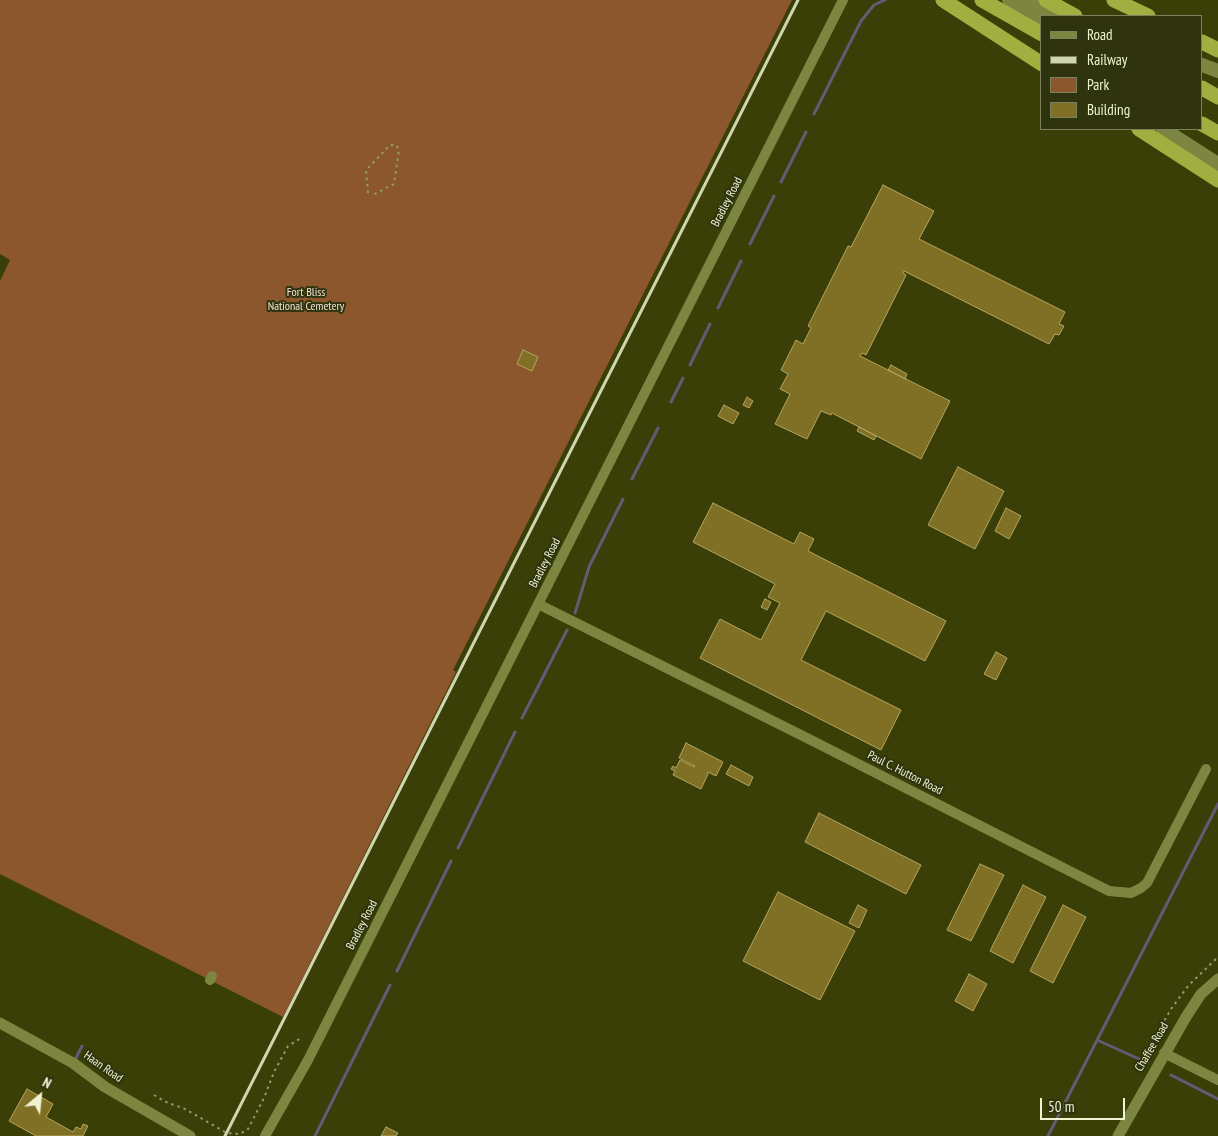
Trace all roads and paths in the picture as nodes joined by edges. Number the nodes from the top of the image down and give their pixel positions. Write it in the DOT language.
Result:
graph roads {
  1 [pos="843,0"];
  2 [pos="943,0"];
  3 [pos="982,0"];
  4 [pos="1009,0"];
  5 [pos="1024,0"];
  6 [pos="1046,0"];
  7 [pos="1114,0"];
  8 [pos="1059,15"];
  9 [pos="1073,15"];
  10 [pos="1146,15"];
  11 [pos="1040,23"];
  12 [pos="1040,33"];
  13 [pos="1203,42"];
  14 [pos="1218,50"];
  15 [pos="1040,63"];
  16 [pos="1203,65"];
  17 [pos="1218,71"];
  18 [pos="1203,89"];
  19 [pos="1218,97"];
  20 [pos="1203,125"];
  21 [pos="1141,130"];
  22 [pos="1165,130"];
  23 [pos="1218,133"];
  24 [pos="1218,164"];
  25 [pos="1218,180"];
  26 [pos="368,193"];
  27 [pos="373,195"];
  28 [pos="538,604"];
  29 [pos="1206,769"];
  30 [pos="1218,957"];
  31 [pos="1218,979"];
  32 [pos="0,1023"];
  33 [pos="301,1038"];
  34 [pos="1162,1056"];
  35 [pos="1218,1080"];
  36 [pos="154,1095"];
  37 [pos="190,1136"];
  38 [pos="265,1136"];
  39 [pos="1118,1136"];
  1 -- 28 [label="street, Bradley Road"];
  2 -- 15 [label="highway"];
  3 -- 12 [label="highway"];
  4 -- 11 [label="main road"];
  5 -- 8 [label="main road"];
  6 -- 9 [label="highway"];
  7 -- 10 [label="highway"];
  13 -- 14 [label="highway"];
  16 -- 17 [label="main road"];
  18 -- 19 [label="highway"];
  20 -- 23 [label="highway"];
  21 -- 25 [label="highway"];
  22 -- 24 [label="main road"];
  26 -- 27 [label="path"];
  28 -- 29 [label="street, Paul C. Hutton Road"];
  28 -- 38 [label="street, Bradley Road"];
  30 -- 34 [label="path"];
  31 -- 34 [label="street, Chaffee Road"];
  32 -- 37 [label="street, Haan Road"];
  33 -- 36 [label="path"];
  34 -- 35 [label="street"];
  34 -- 39 [label="street, Chaffee Road"];
}
